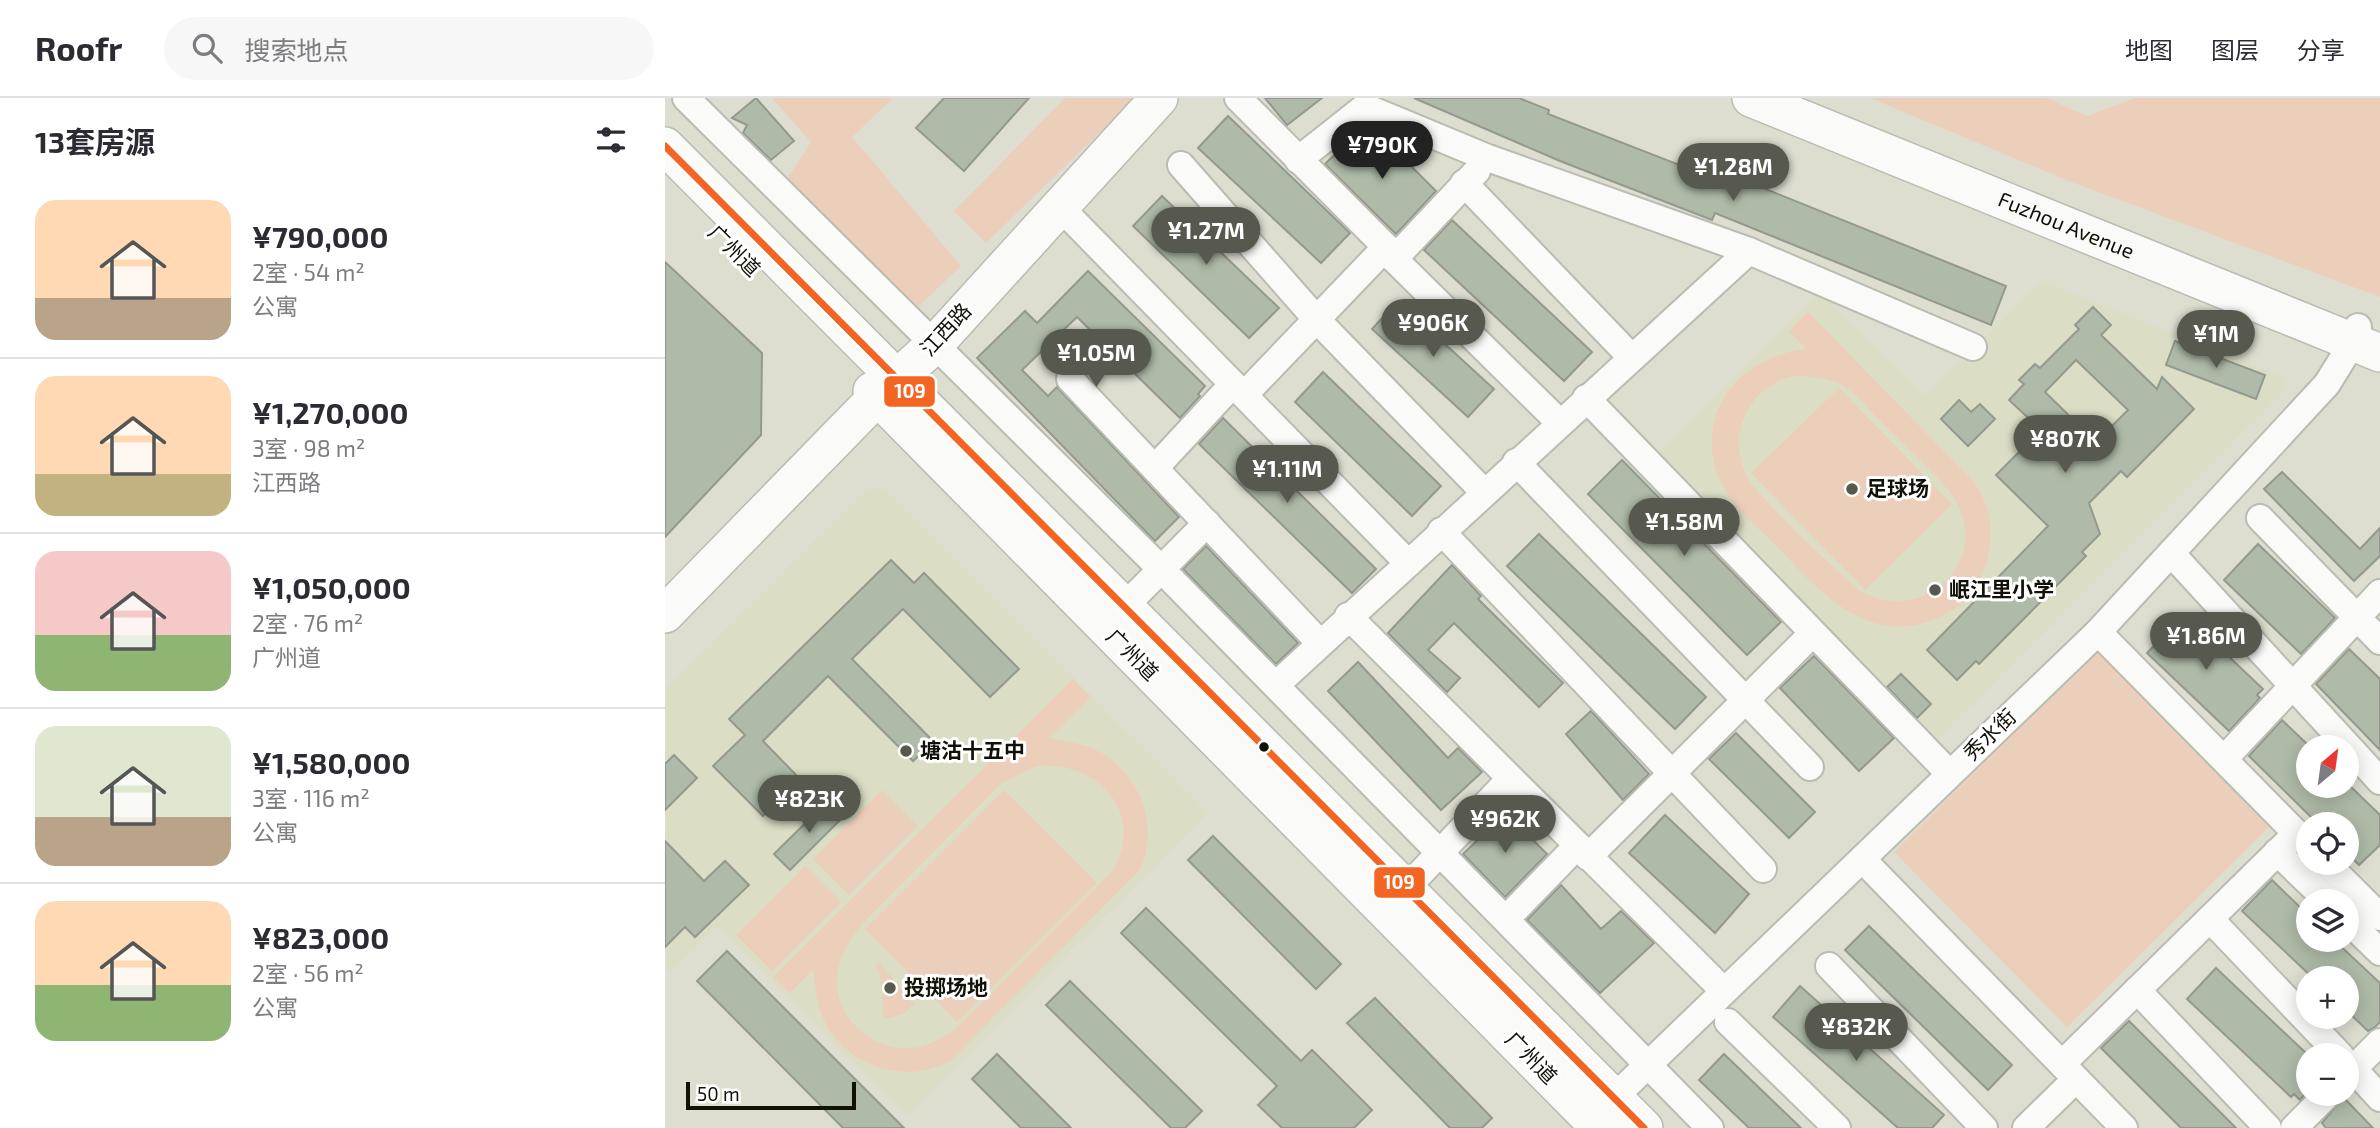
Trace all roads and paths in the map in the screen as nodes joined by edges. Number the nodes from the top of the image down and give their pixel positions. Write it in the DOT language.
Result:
graph roads {
  1 [pos="686,98"];
  2 [pos="1160,98"];
  3 [pos="1238,98"];
  4 [pos="1751,98"];
  5 [pos="1792,98"];
  6 [pos="665,146"];
  7 [pos="1488,158"];
  8 [pos="1298,160"];
  9 [pos="1181,165"];
  10 [pos="665,180"];
  11 [pos="1464,183"];
  12 [pos="1059,206"];
  13 [pos="1749,251"];
  14 [pos="1390,253"];
  15 [pos="1318,321"];
  16 [pos="2368,338"];
  17 [pos="935,344"];
  18 [pos="1973,346"];
  19 [pos="1631,357"];
  20 [pos="1070,379"];
  21 [pos="887,388"];
  22 [pos="1238,389"];
  23 [pos="1585,398"];
  24 [pos="1559,422"];
  25 [pos="1516,462"];
  26 [pos="1155,468"];
  27 [pos="1484,492"];
  28 [pos="2260,518"];
  29 [pos="1207,523"];
  30 [pos="1441,531"];
  31 [pos="2171,553"];
  32 [pos="1407,562"];
  33 [pos="1161,569"];
  34 [pos="2380,593"];
  35 [pos="665,614"];
  36 [pos="1347,616"];
  37 [pos="1114,617"];
  38 [pos="2357,617"];
  39 [pos="2098,632"];
  40 [pos="1812,634"];
  41 [pos="2380,641"];
  42 [pos="1319,642"];
  43 [pos="1276,685"];
  44 [pos="2293,686"];
  45 [pos="1745,698"];
  46 [pos="2224,759"];
  47 [pos="1810,767"];
  48 [pos="1672,772"];
  49 [pos="1949,773"];
  50 [pos="1510,779"];
  51 [pos="2380,781"];
  52 [pos="2296,832"];
  53 [pos="2296,842"];
  54 [pos="1583,852"];
  55 [pos="2277,852"];
  56 [pos="1440,853"];
  57 [pos="1862,859"];
  58 [pos="1763,869"];
  59 [pos="2338,875"];
  60 [pos="2316,889"];
  61 [pos="1396,899"];
  62 [pos="2379,914"];
  63 [pos="1506,919"];
  64 [pos="2210,919"];
  65 [pos="2359,932"];
  66 [pos="2380,952"];
  67 [pos="1829,966"];
  68 [pos="2137,990"];
  69 [pos="1724,991"];
  70 [pos="1728,1022"];
  71 [pos="2380,1042"];
  72 [pos="2326,1043"];
  73 [pos="2359,1057"];
  74 [pos="1648,1064"];
  75 [pos="2069,1071"];
  76 [pos="2359,1077"];
  77 [pos="2380,1098"];
  78 [pos="2316,1106"];
  79 [pos="1601,1115"];
  80 [pos="1644,1128"];
  81 [pos="1710,1128"];
  82 [pos="1837,1128"];
  83 [pos="1984,1128"];
  84 [pos="2026,1128"];
  85 [pos="2124,1128"];
  86 [pos="2268,1128"];
  87 [pos="2294,1128"];
  1 -- 17 [label="street"];
  2 -- 12 [label="street, 江西路"];
  3 -- 8 [label="street"];
  4 -- 16 [label="street, Fuzhou Avenue"];
  5 -- 16 [label="street, Fuzhou Avenue"];
  6 -- 21 [label="street, 广州道"];
  7 -- 8 [label="street"];
  7 -- 11 [label="street"];
  7 -- 13 [label="street"];
  8 -- 14 [label="street"];
  9 -- 15 [label="street"];
  10 -- 21 [label="street, 广州道"];
  11 -- 14 [label="street"];
  11 -- 19 [label="street"];
  12 -- 17 [label="street, 江西路"];
  12 -- 22 [label="street"];
  13 -- 18 [label="street"];
  13 -- 19 [label="street"];
  14 -- 15 [label="street"];
  14 -- 24 [label="street"];
  15 -- 22 [label="street"];
  15 -- 27 [label="street"];
  16 -- 31 [label="street, 秀水街"];
  17 -- 21 [label="street, 江西路"];
  17 -- 33 [label="street"];
  19 -- 23 [label="street"];
  20 -- 26 [label="street"];
  21 -- 35 [label="street, 江西路"];
  21 -- 37 [label="street, 广州道"];
  22 -- 26 [label="street"];
  22 -- 32 [label="street"];
  23 -- 24 [label="street"];
  23 -- 40 [label="street"];
  24 -- 25 [label="street"];
  25 -- 27 [label="street"];
  25 -- 45 [label="street"];
  26 -- 29 [label="street"];
  27 -- 30 [label="street"];
  28 -- 38 [label="street"];
  29 -- 33 [label="street"];
  29 -- 42 [label="street"];
  30 -- 32 [label="street"];
  30 -- 48 [label="street"];
  31 -- 39 [label="street, 秀水街"];
  31 -- 44 [label="street"];
  32 -- 36 [label="street"];
  33 -- 37 [label="street"];
  33 -- 43 [label="street"];
  34 -- 38 [label="street"];
  36 -- 42 [label="street"];
  36 -- 50 [label="street"];
  37 -- 61 [label="street, 广州道"];
  38 -- 41 [label="street"];
  38 -- 44 [label="street"];
  39 -- 46 [label="street"];
  39 -- 49 [label="street, 秀水街"];
  40 -- 45 [label="street"];
  40 -- 49 [label="street"];
  42 -- 43 [label="street"];
  43 -- 56 [label="street"];
  44 -- 46 [label="street"];
  44 -- 51 [label="street"];
  45 -- 47 [label="street"];
  45 -- 48 [label="street"];
  46 -- 52 [label="street"];
  48 -- 54 [label="street"];
  48 -- 58 [label="street"];
  49 -- 57 [label="street, 秀水街"];
  50 -- 54 [label="street"];
  50 -- 56 [label="street"];
  53 -- 55 [label="street"];
  54 -- 63 [label="street"];
  54 -- 69 [label="street"];
  55 -- 60 [label="street"];
  55 -- 64 [label="street"];
  56 -- 61 [label="street"];
  56 -- 63 [label="street"];
  57 -- 69 [label="street, 秀水街"];
  57 -- 75 [label="street"];
  59 -- 62 [label="street"];
  61 -- 79 [label="street, 广州道"];
  63 -- 74 [label="street"];
  64 -- 68 [label="street"];
  64 -- 72 [label="street"];
  65 -- 66 [label="street"];
  67 -- 83 [label="street"];
  68 -- 75 [label="street"];
  68 -- 86 [label="street"];
  69 -- 74 [label="street, 秀水街"];
  70 -- 82 [label="street"];
  71 -- 73 [label="street"];
  74 -- 79 [label="street, 秀水街"];
  74 -- 81 [label="street"];
  75 -- 84 [label="street"];
  75 -- 85 [label="street"];
  76 -- 77 [label="street"];
  78 -- 87 [label="street"];
  79 -- 80 [label="street, 广州道"];
}
